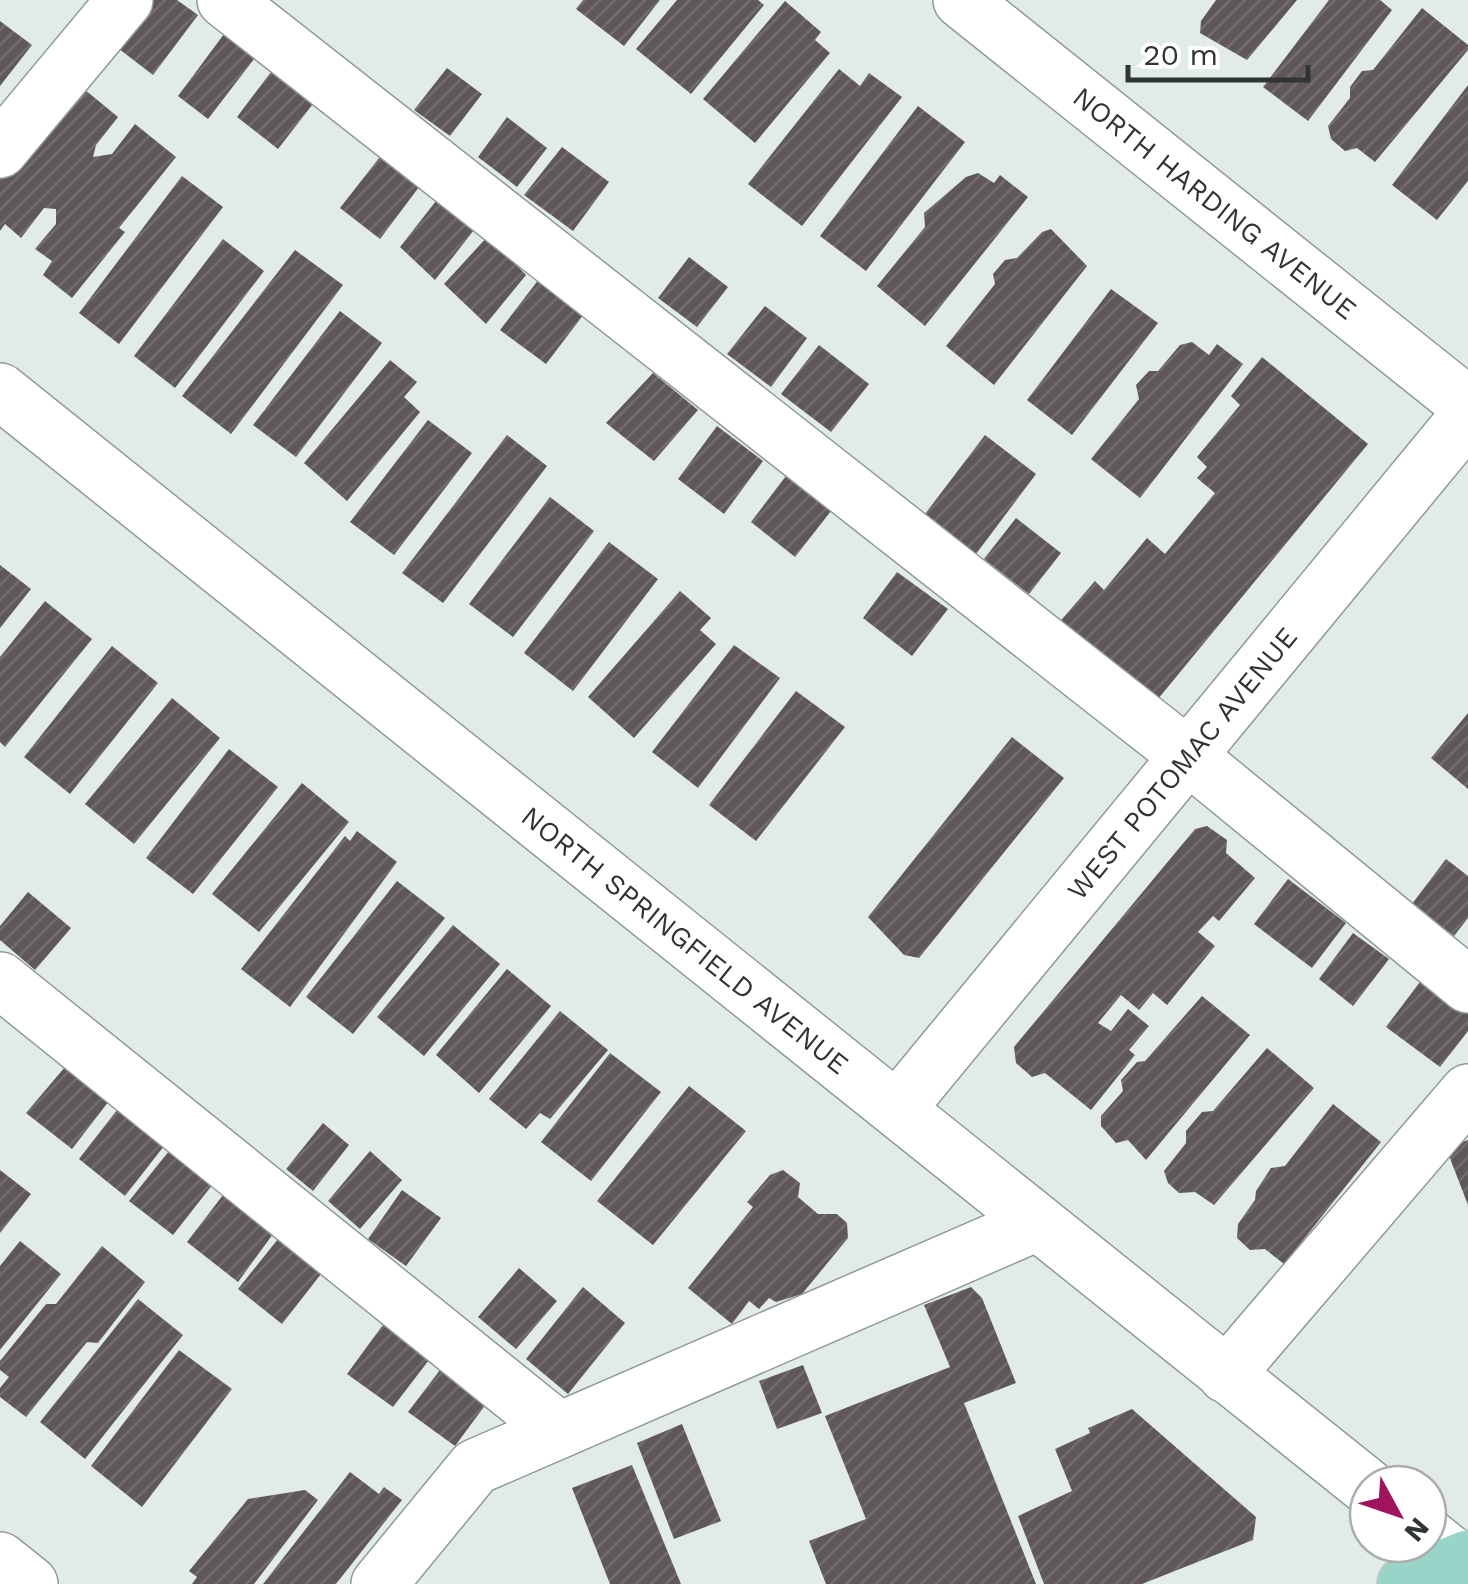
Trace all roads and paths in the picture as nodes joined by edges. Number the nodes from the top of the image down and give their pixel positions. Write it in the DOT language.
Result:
graph roads {
  1 [pos="124,0"];
  2 [pos="225,0"];
  3 [pos="961,0"];
  4 [pos="0,150"];
  5 [pos="0,390"];
  6 [pos="1468,405"];
  7 [pos="1468,416"];
  8 [pos="1188,756"];
  9 [pos="0,980"];
  10 [pos="1468,985"];
  11 [pos="1468,1092"];
  12 [pos="897,1110"];
  13 [pos="1038,1223"];
  14 [pos="1226,1374"];
  15 [pos="559,1430"];
  16 [pos="1348,1471"];
  17 [pos="1456,1556"];
  18 [pos="0,1560"];
  19 [pos="30,1584"];
  20 [pos="379,1584"];
  21 [pos="1406,1584"];
  1 -- 4 [label="street"];
  2 -- 8 [label="street"];
  3 -- 6 [label="street, NORTH HARDING AVENUE"];
  5 -- 12 [label="street, NORTH SPRINGFIELD AVENUE"];
  7 -- 8 [label="street, WEST POTOMAC AVENUE"];
  8 -- 10 [label="street"];
  8 -- 12 [label="street, WEST POTOMAC AVENUE"];
  9 -- 15 [label="street"];
  11 -- 14 [label="street"];
  12 -- 13 [label="street, NORTH SPRINGFIELD AVENUE"];
  13 -- 14 [label="street, NORTH SPRINGFIELD AVENUE"];
  13 -- 15 [label="street"];
  14 -- 16 [label="street, NORTH SPRINGFIELD AVENUE"];
  15 -- 20 [label="street"];
  17 -- 21 [label="main road"];
  18 -- 19 [label="street"];
}
